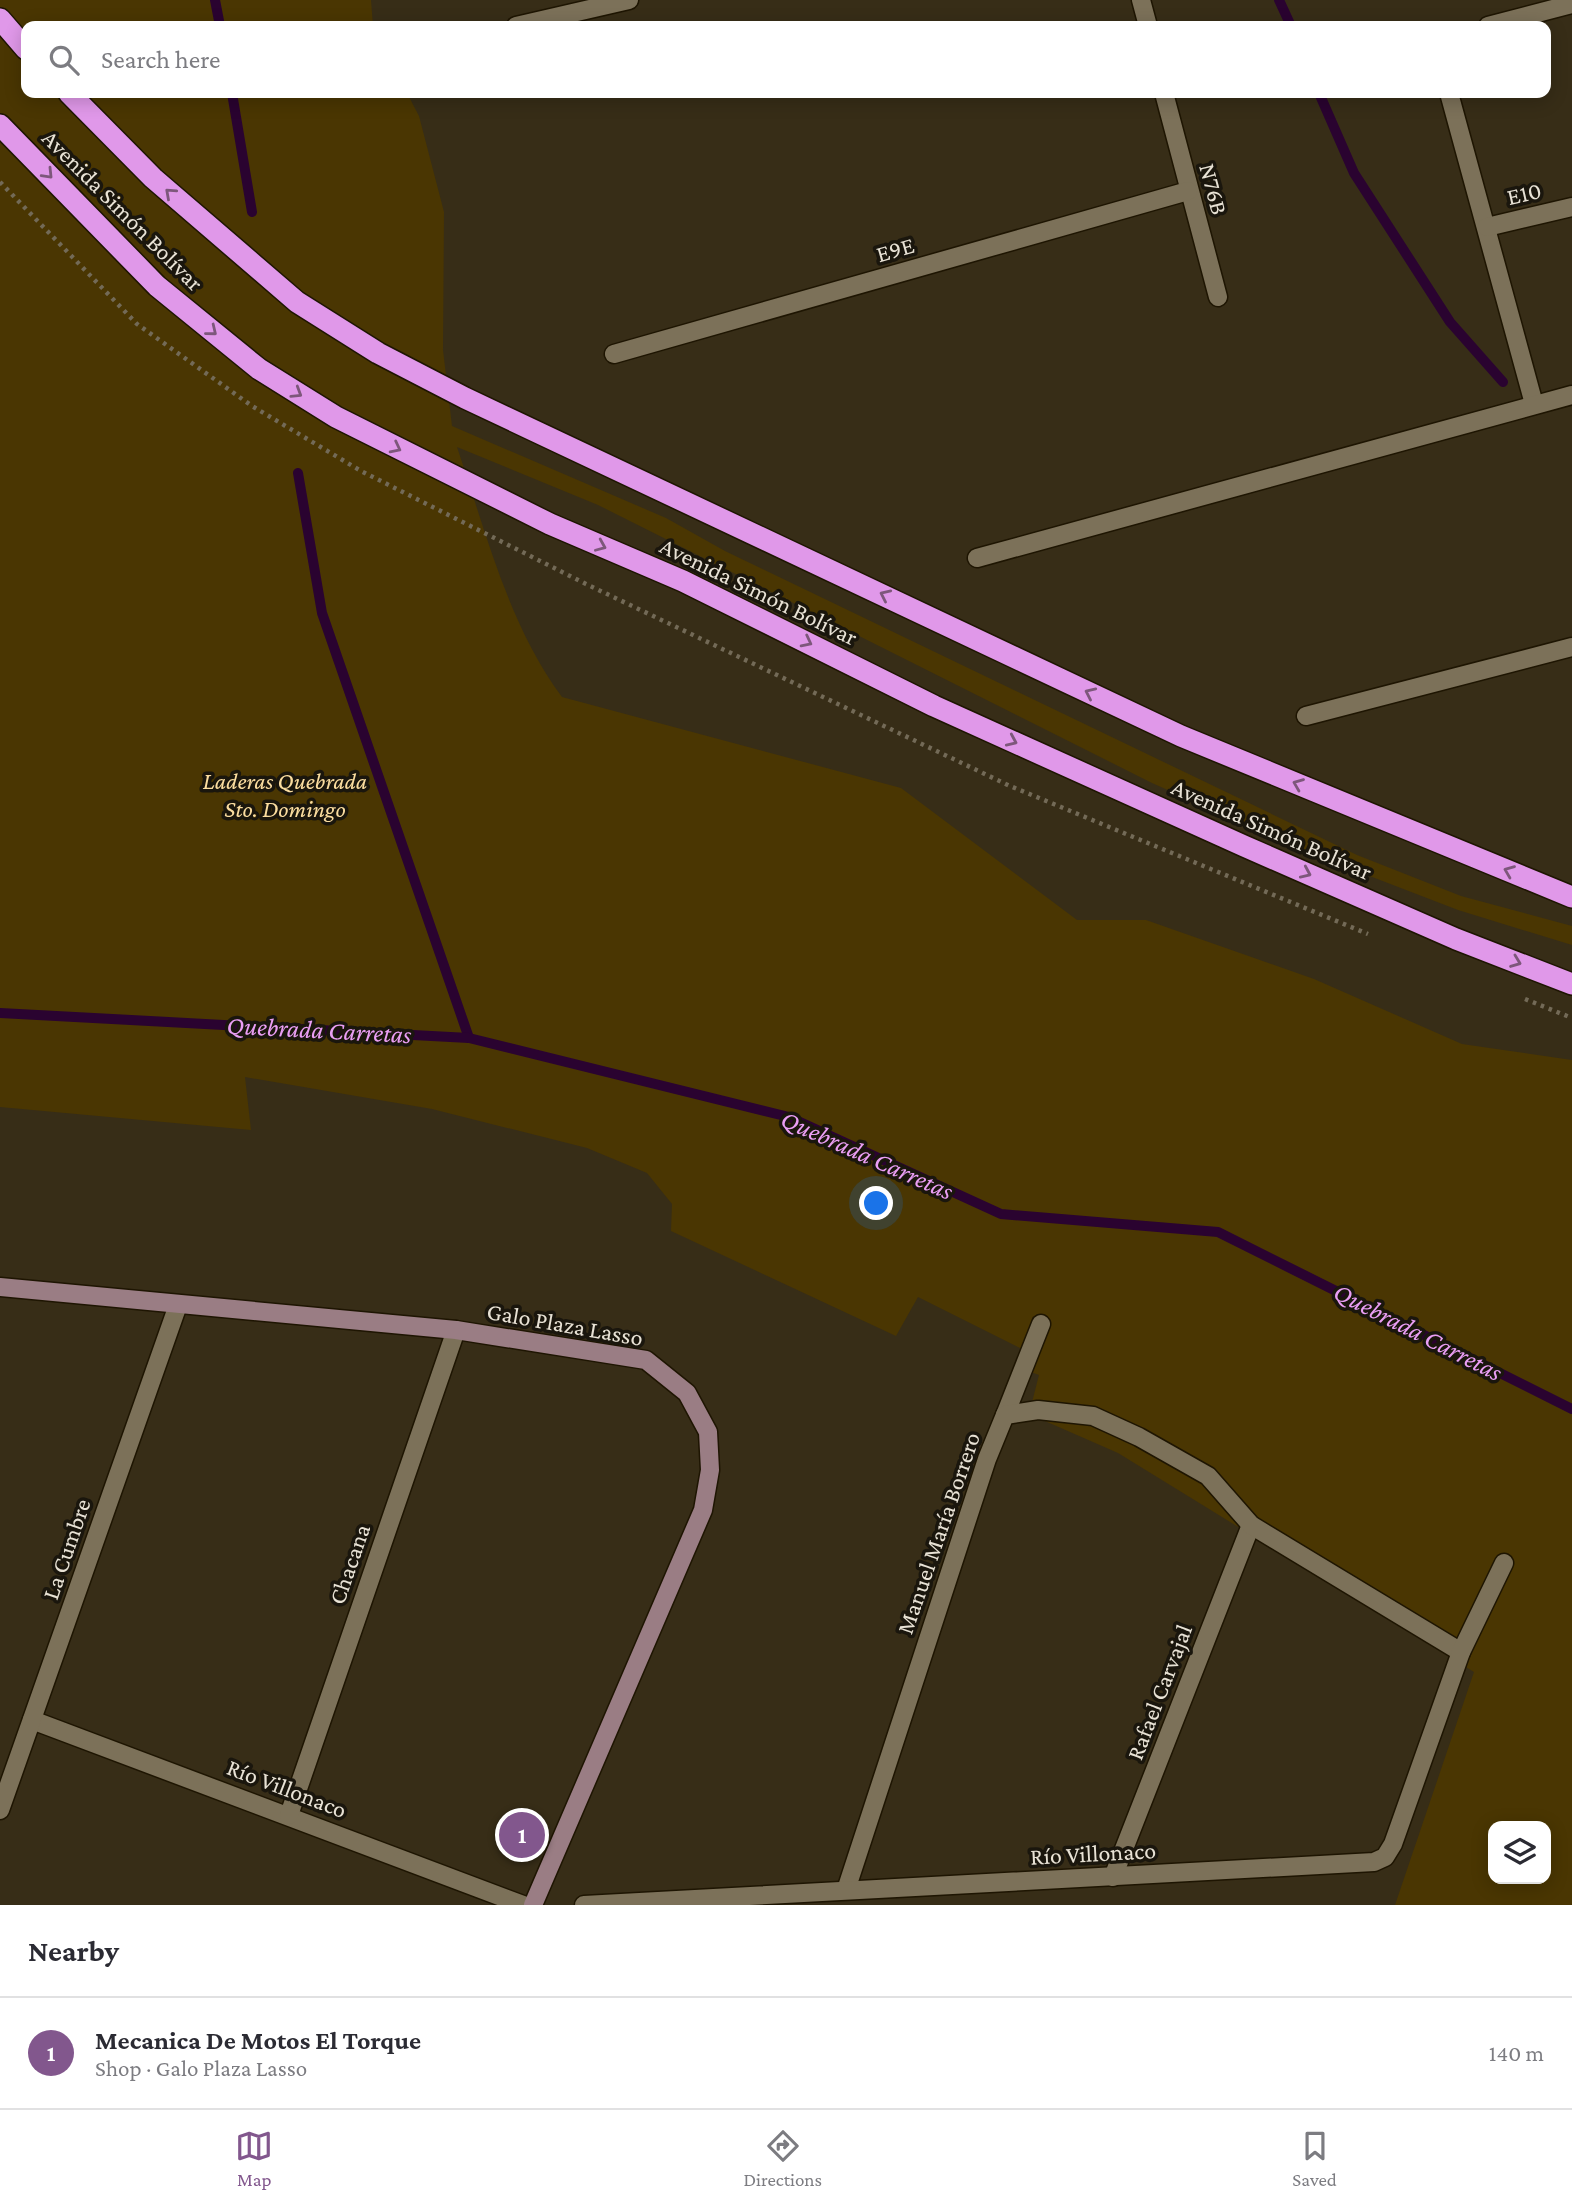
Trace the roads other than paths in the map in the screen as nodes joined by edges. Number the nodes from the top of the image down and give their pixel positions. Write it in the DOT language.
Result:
graph roads {
  1 [pos="629,0"];
  2 [pos="1141,0"];
  3 [pos="1572,4"];
  4 [pos="0,19"];
  5 [pos="538,21"];
  6 [pos="1147,21"];
  7 [pos="1507,21"];
  8 [pos="21,43"];
  9 [pos="74,98"];
  10 [pos="1165,98"];
  11 [pos="1450,98"];
  12 [pos="0,125"];
  13 [pos="1188,191"];
  14 [pos="1572,207"];
  15 [pos="1487,227"];
  16 [pos="1217,297"];
  17 [pos="614,354"];
  18 [pos="1572,395"];
  19 [pos="1534,404"];
  20 [pos="977,558"];
  21 [pos="1572,647"];
  22 [pos="1306,716"];
  23 [pos="1572,897"];
  24 [pos="1572,984"];
  25 [pos="0,1287"];
  26 [pos="178,1305"];
  27 [pos="1041,1324"];
  28 [pos="456,1330"];
  29 [pos="1005,1415"];
  30 [pos="1251,1525"];
  31 [pos="1504,1563"];
  32 [pos="1461,1652"];
  33 [pos="32,1720"];
  34 [pos="0,1810"];
  35 [pos="289,1815"];
  36 [pos="1113,1877"];
  37 [pos="846,1890"];
  38 [pos="523,1905"];
  39 [pos="533,1905"];
  40 [pos="584,1905"];
  1 -- 5 [label="street"];
  2 -- 6 [label="street"];
  3 -- 7 [label="street"];
  4 -- 8 [label="highway"];
  23 -- 9 [label="highway, Avenida Simón Bolívar, one-way"];
  10 -- 13 [label="street, N76B"];
  11 -- 15 [label="street"];
  12 -- 24 [label="highway, Avenida Simón Bolívar, one-way"];
  13 -- 16 [label="street, N76B"];
  13 -- 17 [label="street, E9E"];
  14 -- 15 [label="street, E10"];
  15 -- 19 [label="street"];
  18 -- 19 [label="street"];
  19 -- 20 [label="street"];
  21 -- 22 [label="street"];
  25 -- 26 [label="street, Galo Plaza Lasso"];
  26 -- 28 [label="street, Galo Plaza Lasso"];
  26 -- 33 [label="street, La Cumbre"];
  27 -- 29 [label="street"];
  28 -- 35 [label="street, Chacana"];
  28 -- 39 [label="street, Galo Plaza Lasso"];
  29 -- 30 [label="street, Manuel María Borrero"];
  29 -- 37 [label="street, Manuel María Borrero"];
  30 -- 32 [label="street, Manuel María Borrero"];
  30 -- 36 [label="street, Rafael Carvajal"];
  31 -- 32 [label="street"];
  32 -- 36 [label="street, Río Villonaco"];
  33 -- 34 [label="street, La Cumbre"];
  33 -- 35 [label="street, Río Villonaco"];
  35 -- 38 [label="street, Río Villonaco"];
  36 -- 37 [label="street, Río Villonaco"];
  37 -- 40 [label="street, Río Villonaco"];
}
